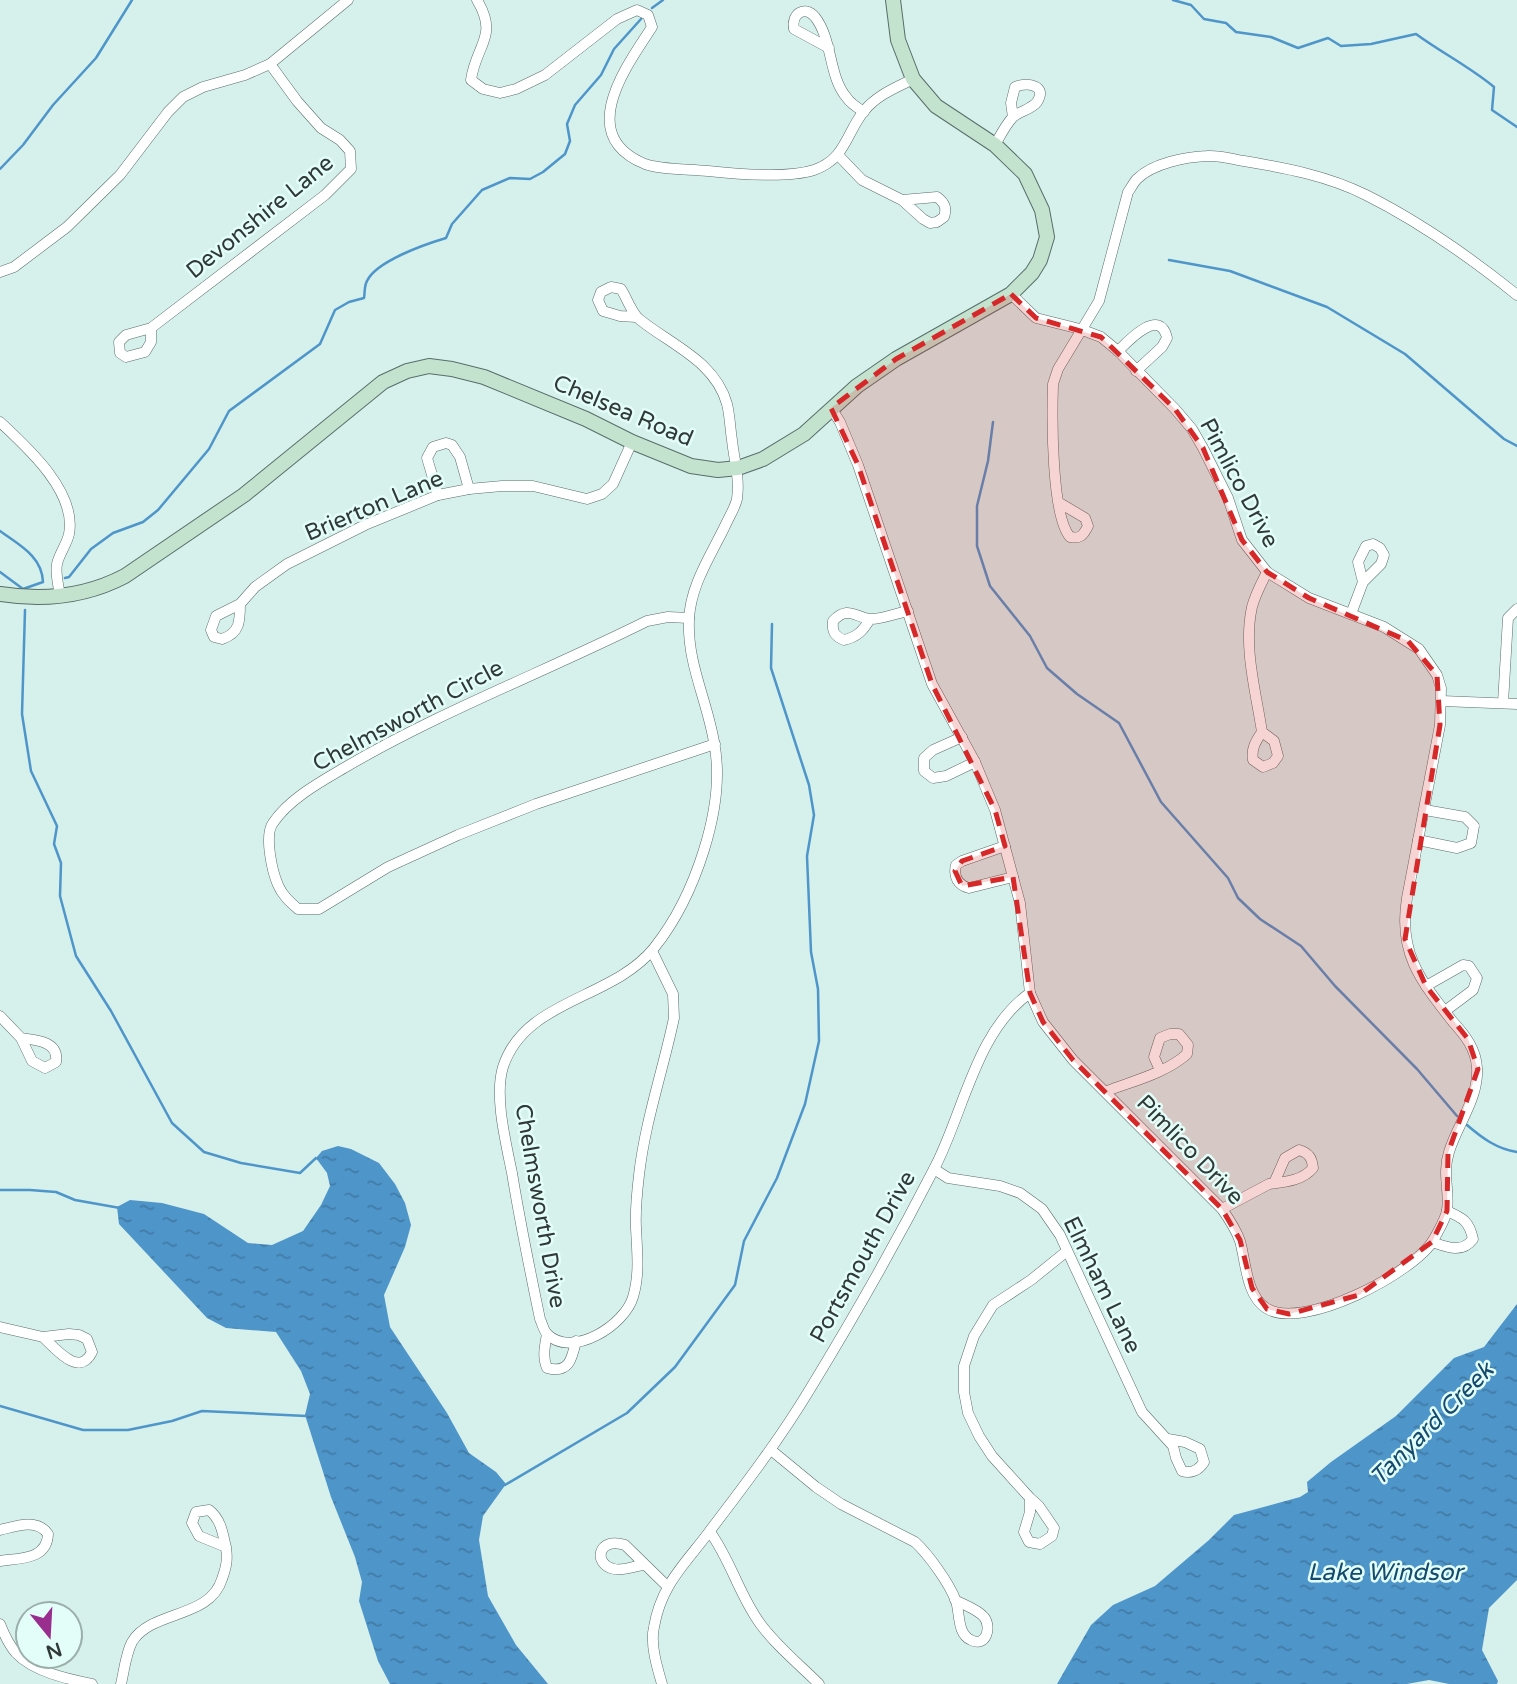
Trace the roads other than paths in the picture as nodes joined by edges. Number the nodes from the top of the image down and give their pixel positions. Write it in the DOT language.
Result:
graph roads {
  1 [pos="348,0"];
  2 [pos="477,0"];
  3 [pos="892,0"];
  4 [pos="829,48"];
  5 [pos="270,64"];
  6 [pos="912,79"];
  7 [pos="863,112"];
  8 [pos="1013,117"];
  9 [pos="995,145"];
  10 [pos="839,156"];
  11 [pos="902,200"];
  12 [pos="0,272"];
  13 [pos="1011,293"];
  14 [pos="1517,295"];
  15 [pos="636,317"];
  16 [pos="150,328"];
  17 [pos="1080,329"];
  18 [pos="1118,351"];
  19 [pos="1136,371"];
  20 [pos="831,408"];
  21 [pos="0,422"];
  22 [pos="632,442"];
  23 [pos="738,468"];
  24 [pos="469,489"];
  25 [pos="438,495"];
  26 [pos="1058,502"];
  27 [pos="1267,572"];
  28 [pos="1363,582"];
  29 [pos="0,594"];
  30 [pos="60,597"];
  31 [pos="240,604"];
  32 [pos="1517,609"];
  33 [pos="908,611"];
  34 [pos="1351,614"];
  35 [pos="689,618"];
  36 [pos="870,619"];
  37 [pos="1517,640"];
  38 [pos="1506,647"];
  39 [pos="1442,701"];
  40 [pos="1503,703"];
  41 [pos="1517,704"];
  42 [pos="1262,732"];
  43 [pos="962,737"];
  44 [pos="715,744"];
  45 [pos="975,762"];
  46 [pos="1425,810"];
  47 [pos="1418,840"];
  48 [pos="1005,846"];
  49 [pos="1013,877"];
  50 [pos="652,951"];
  51 [pos="1426,986"];
  52 [pos="1030,993"];
  53 [pos="1445,1011"];
  54 [pos="0,1016"];
  55 [pos="21,1038"];
  56 [pos="1160,1070"];
  57 [pos="1107,1091"];
  58 [pos="934,1169"];
  59 [pos="1274,1183"];
  60 [pos="1222,1209"];
  61 [pos="1447,1211"];
  62 [pos="1432,1242"];
  63 [pos="1067,1251"];
  64 [pos="0,1327"];
  65 [pos="547,1334"];
  66 [pos="43,1337"];
  67 [pos="576,1341"];
  68 [pos="1168,1439"];
  69 [pos="771,1450"];
  70 [pos="1030,1498"];
  71 [pos="0,1530"];
  72 [pos="710,1532"];
  73 [pos="226,1547"];
  74 [pos="0,1561"];
  75 [pos="643,1565"];
  76 [pos="667,1586"];
  77 [pos="956,1600"];
  78 [pos="0,1624"];
  79 [pos="92,1684"];
  80 [pos="121,1684"];
  81 [pos="662,1684"];
  82 [pos="820,1684"];
  1 -- 5 [label="street"];
  2 -- 10 [label="street"];
  3 -- 6 [label="street, Chelsea Road"];
  4 -- 7 [label="street"];
  5 -- 12 [label="street"];
  5 -- 16 [label="street, Devonshire Lane"];
  6 -- 7 [label="street"];
  6 -- 9 [label="street, Chelsea Road"];
  7 -- 10 [label="street"];
  8 -- 9 [label="street"];
  9 -- 13 [label="street, Chelsea Road"];
  10 -- 11 [label="street"];
  13 -- 17 [label="street, Pimlico Drive"];
  13 -- 20 [label="street, Chelsea Road"];
  14 -- 17 [label="street"];
  15 -- 23 [label="street, Chelmsworth Drive"];
  17 -- 18 [label="street, Pimlico Drive"];
  17 -- 26 [label="street"];
  18 -- 19 [label="street, Pimlico Drive"];
  18 -- 19 [label="street"];
  19 -- 27 [label="street, Pimlico Drive"];
  20 -- 23 [label="street, Chelsea Road"];
  20 -- 33 [label="street, Pimlico Drive"];
  21 -- 30 [label="street"];
  22 -- 23 [label="street, Chelsea Road"];
  22 -- 24 [label="street, Brierton Lane"];
  22 -- 30 [label="street, Chelsea Road"];
  23 -- 35 [label="street, Chelmsworth Drive"];
  24 -- 25 [label="street, Brierton Lane"];
  24 -- 25 [label="street"];
  25 -- 31 [label="street, Brierton Lane"];
  27 -- 34 [label="street, Pimlico Drive"];
  27 -- 42 [label="street"];
  28 -- 34 [label="street"];
  29 -- 30 [label="street, Chelsea Road"];
  32 -- 38 [label="street"];
  33 -- 36 [label="street"];
  33 -- 43 [label="street, Pimlico Drive"];
  34 -- 39 [label="street, Pimlico Drive"];
  35 -- 44 [label="street, Chelmsworth Drive"];
  35 -- 44 [label="street, Chelmsworth Circle"];
  37 -- 38 [label="street"];
  38 -- 40 [label="street"];
  39 -- 40 [label="street"];
  39 -- 46 [label="street, Pimlico Drive"];
  40 -- 41 [label="street"];
  43 -- 45 [label="street, Pimlico Drive"];
  43 -- 45 [label="street"];
  44 -- 50 [label="street, Chelmsworth Drive"];
  45 -- 48 [label="street, Pimlico Drive"];
  46 -- 47 [label="street, Pimlico Drive"];
  46 -- 47 [label="street"];
  47 -- 51 [label="street, Pimlico Drive"];
  48 -- 49 [label="street, Pimlico Drive"];
  48 -- 49 [label="street"];
  49 -- 52 [label="street, Pimlico Drive"];
  50 -- 65 [label="street, Chelmsworth Drive"];
  50 -- 67 [label="street"];
  51 -- 53 [label="street, Pimlico Drive"];
  51 -- 53 [label="street"];
  52 -- 57 [label="street, Pimlico Drive"];
  52 -- 58 [label="street, Portsmouth Drive"];
  53 -- 61 [label="street, Pimlico Drive"];
  54 -- 55 [label="street"];
  56 -- 57 [label="street"];
  57 -- 60 [label="street, Pimlico Drive"];
  58 -- 63 [label="street, Elmham Lane"];
  58 -- 69 [label="street, Portsmouth Drive"];
  59 -- 60 [label="street"];
  60 -- 62 [label="street, Pimlico Drive"];
  61 -- 62 [label="street, Pimlico Drive"];
  61 -- 62 [label="street"];
  63 -- 68 [label="street, Elmham Lane"];
  63 -- 70 [label="street"];
  64 -- 66 [label="street"];
  65 -- 67 [label="street, Chelmsworth Drive"];
  65 -- 67 [label="street"];
  66 -- 66 [label="street"];
  69 -- 72 [label="street, Portsmouth Drive"];
  69 -- 77 [label="street"];
  71 -- 74 [label="street"];
  72 -- 76 [label="street, Portsmouth Drive"];
  72 -- 82 [label="street"];
  73 -- 80 [label="street"];
  75 -- 76 [label="street"];
  76 -- 81 [label="street, Portsmouth Drive"];
  78 -- 79 [label="street"];
}
